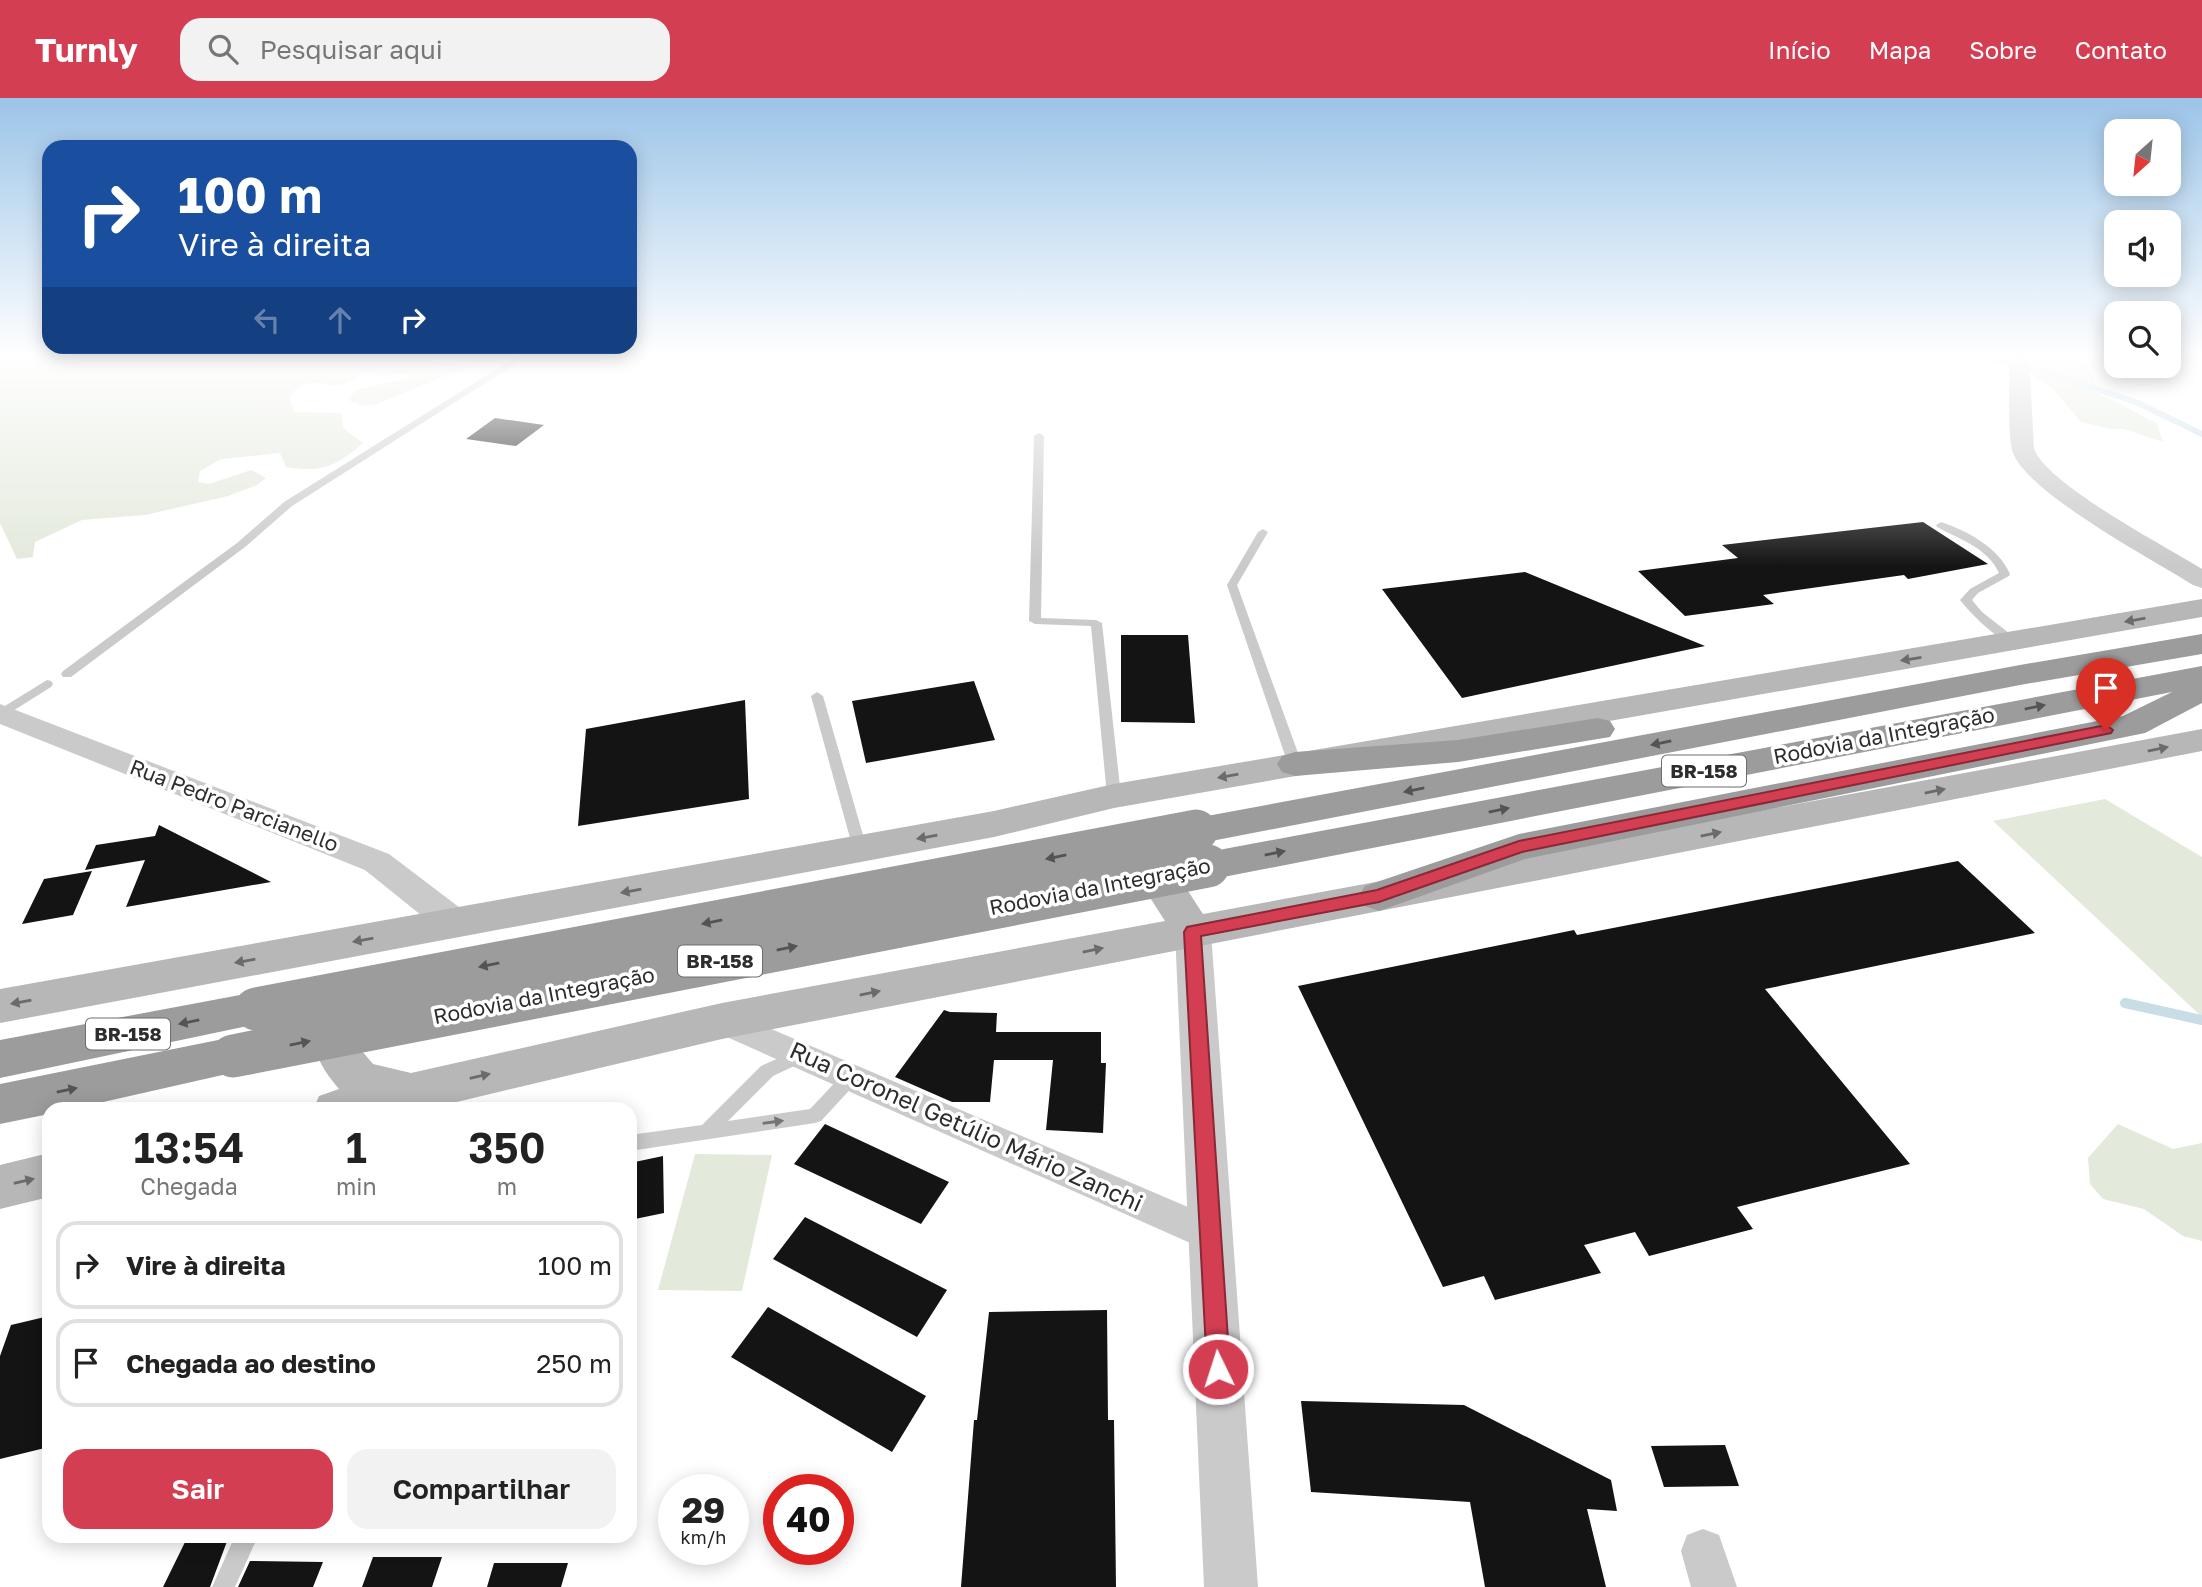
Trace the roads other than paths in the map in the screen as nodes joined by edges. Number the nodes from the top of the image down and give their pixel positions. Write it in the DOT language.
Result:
graph roads {
  1 [pos="411,426"];
  2 [pos="2022,426"];
  3 [pos="1039,436"];
  4 [pos="1941,525"];
  5 [pos="1263,532"];
  6 [pos="2202,580"];
  7 [pos="2202,608"];
  8 [pos="2014,642"];
  9 [pos="2202,644"];
  10 [pos="67,674"];
  11 [pos="2202,676"];
  12 [pos="47,684"];
  13 [pos="2202,690"];
  14 [pos="817,696"];
  15 [pos="0,714"];
  16 [pos="2202,740"];
  17 [pos="1295,764"];
  18 [pos="1114,796"];
  19 [pos="994,824"];
  20 [pos="860,849"];
  21 [pos="1202,849"];
  22 [pos="1379,896"];
  23 [pos="455,923"];
  24 [pos="1193,932"];
  25 [pos="0,1006"];
  26 [pos="722,1021"];
  27 [pos="801,1055"];
  28 [pos="0,1059"];
  29 [pos="851,1077"];
  30 [pos="413,1092"];
  31 [pos="370,1102"];
  32 [pos="0,1104"];
  33 [pos="706,1132"];
  34 [pos="637,1142"];
  35 [pos="42,1177"];
  36 [pos="0,1187"];
  37 [pos="1210,1234"];
  38 [pos="244,1543"];
  39 [pos="223,1587"];
  40 [pos="1231,1587"];
  1 -- 10 [label="lane"];
  2 -- 6 [label="street"];
  3 -- 18 [label="lane"];
  4 -- 8 [label="lane"];
  5 -- 17 [label="lane"];
  7 -- 8 [label="main road, BR-158, one-way"];
  8 -- 17 [label="main road, BR-158, one-way"];
  9 -- 17 [label="highway, BR-158"];
  9 -- 21 [label="highway, Rodovia da Integração / BR-158, one-way"];
  21 -- 11 [label="highway, Rodovia da Integração / BR-158, one-way"];
  12 -- 15 [label="lane"];
  13 -- 22 [label="highway, BR-158"];
  14 -- 20 [label="lane"];
  15 -- 23 [label="street, Rua Pedro Parcianello"];
  22 -- 16 [label="main road, BR-158, one-way"];
  17 -- 18 [label="main road, BR-158, one-way"];
  18 -- 19 [label="main road, BR-158"];
  19 -- 20 [label="main road, BR-158, one-way"];
  19 -- 24 [label="main road"];
  20 -- 23 [label="main road, BR-158, one-way"];
  21 -- 28 [label="highway, Rodovia da Integração / BR-158, one-way, bridge"];
  32 -- 21 [label="highway, Rodovia da Integração / BR-158, one-way, bridge"];
  22 -- 24 [label="main road, BR-158"];
  23 -- 25 [label="main road, BR-158, one-way"];
  23 -- 30 [label="main road"];
  26 -- 24 [label="main road, BR-158, one-way"];
  24 -- 37 [label="street"];
  26 -- 27 [label="street, Rua Coronel Getúlio Mário Zanchi"];
  30 -- 26 [label="main road, BR-158, one-way"];
  27 -- 29 [label="street, Rua Coronel Getúlio Mário Zanchi"];
  27 -- 33 [label="lane"];
  33 -- 29 [label="lane, one-way"];
  29 -- 37 [label="street, Rua Coronel Getúlio Mário Zanchi"];
  30 -- 31 [label="main road, BR-158"];
  33 -- 34 [label="lane"];
  36 -- 35 [label="main road, one-way"];
  37 -- 40 [label="street"];
  38 -- 39 [label="lane"];
}
